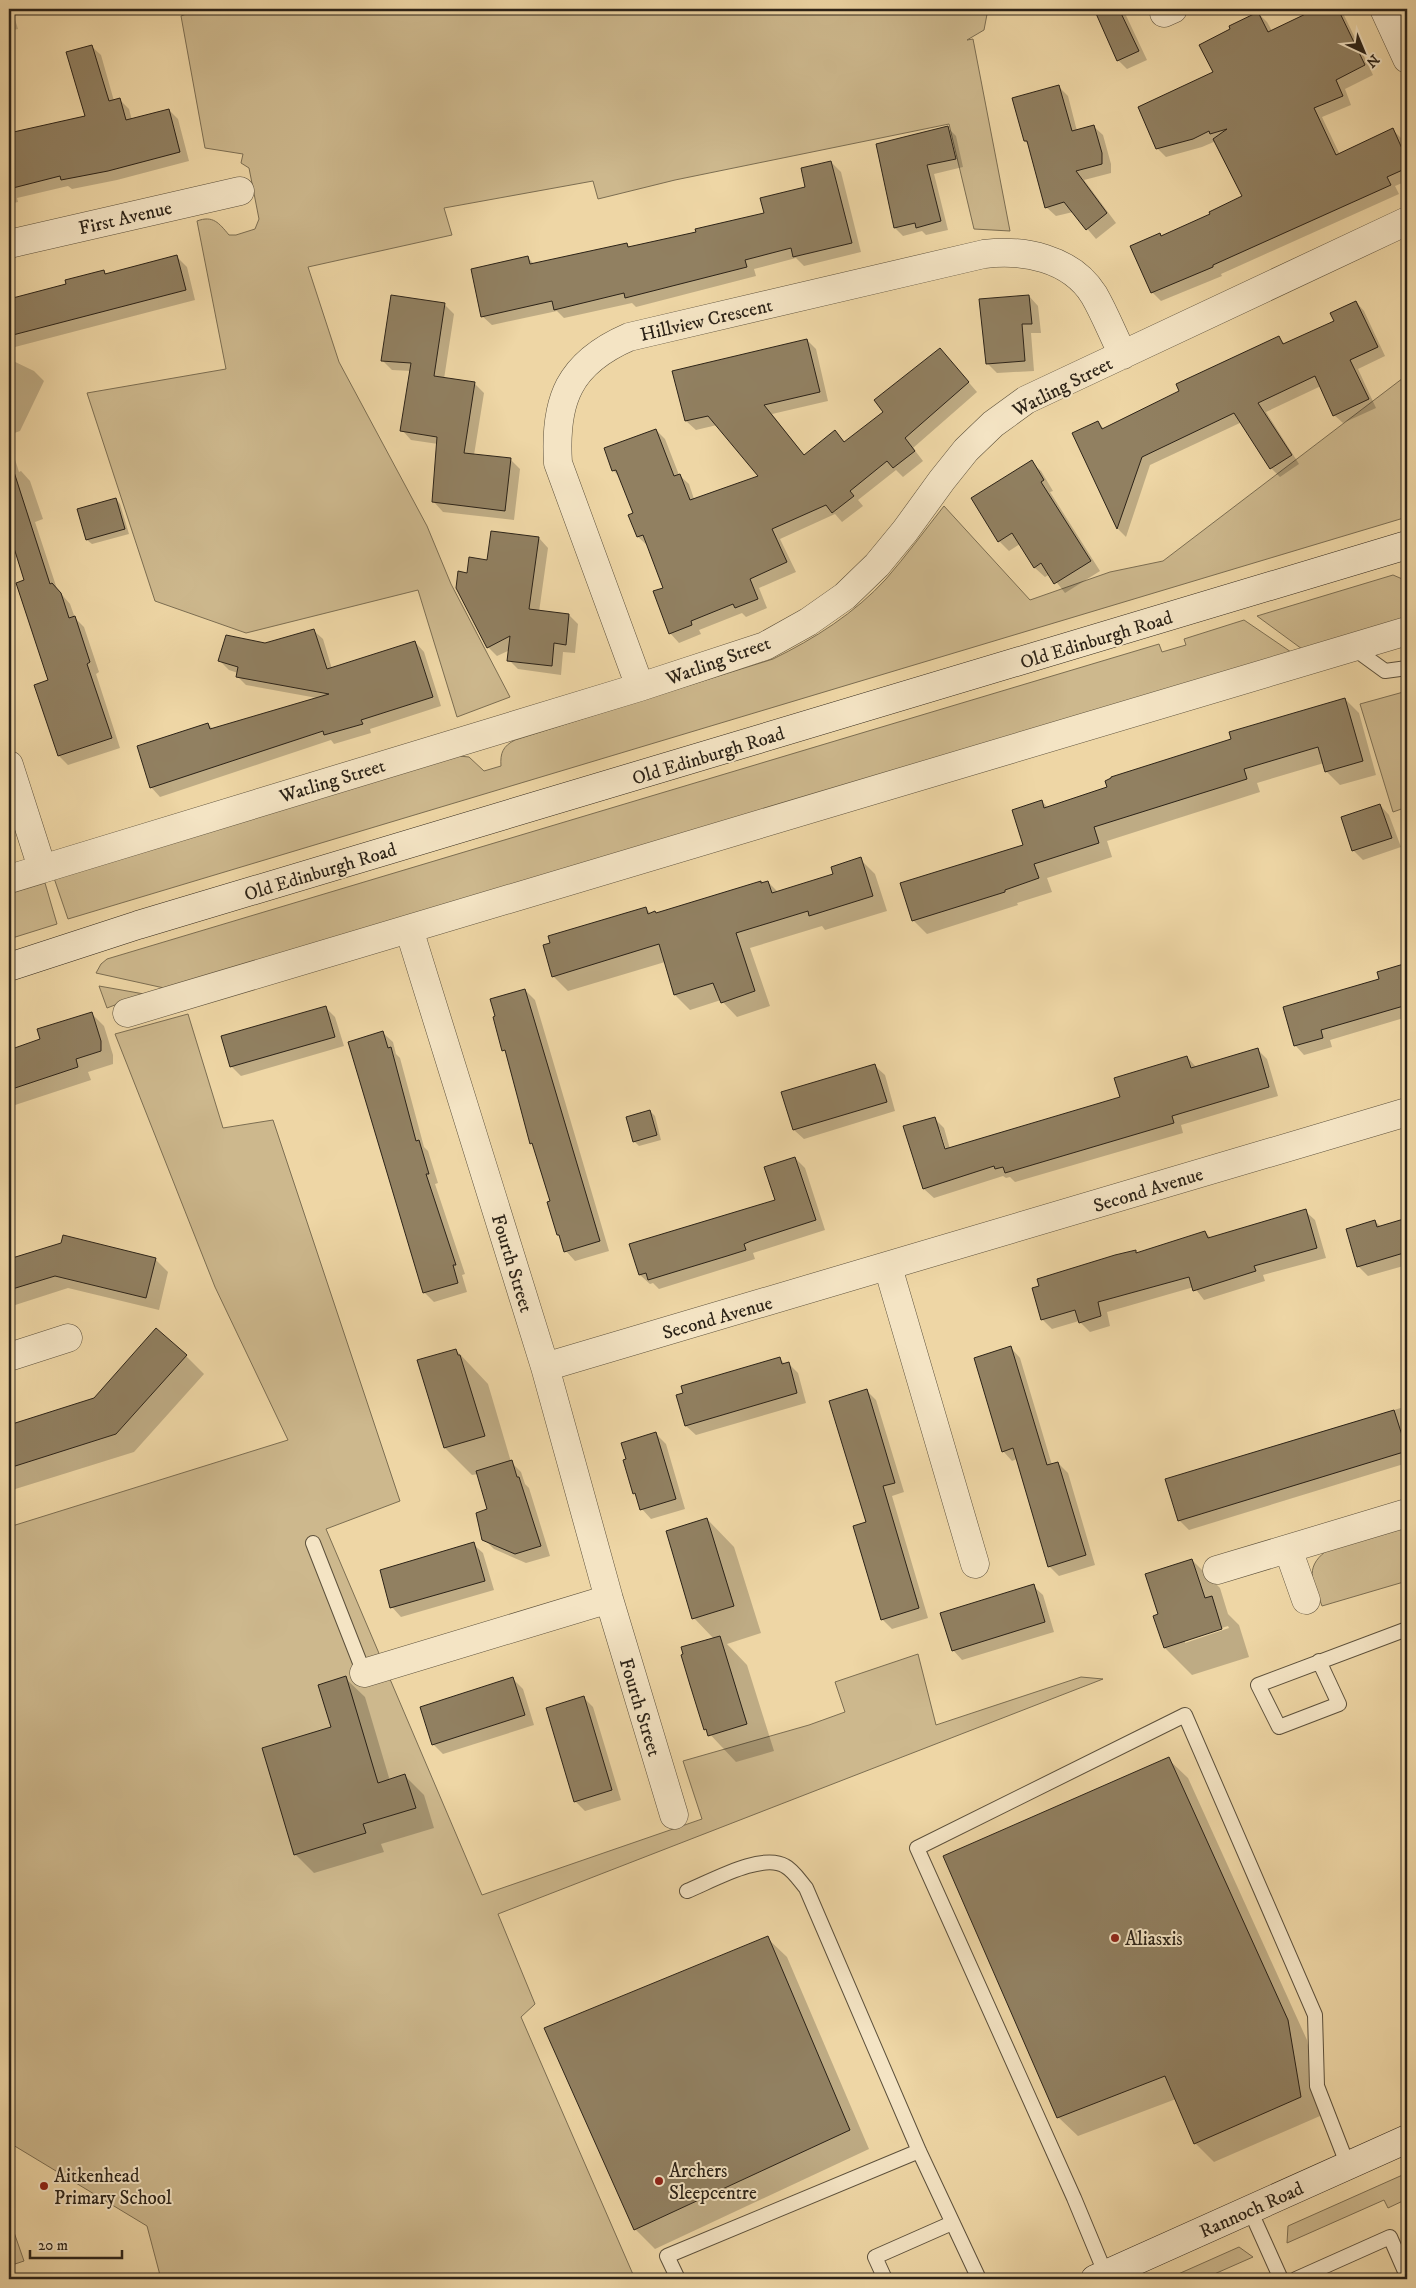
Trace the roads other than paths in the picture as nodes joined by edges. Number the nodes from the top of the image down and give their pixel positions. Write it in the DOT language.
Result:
graph roads {
  1 [pos="1384,9"];
  2 [pos="1407,59"];
  3 [pos="240,191"];
  4 [pos="1407,221"];
  5 [pos="9,244"];
  6 [pos="1123,355"];
  7 [pos="1407,545"];
  8 [pos="1407,631"];
  9 [pos="1352,647"];
  10 [pos="1407,668"];
  11 [pos="640,687"];
  12 [pos="9,765"];
  13 [pos="42,868"];
  14 [pos="9,879"];
  15 [pos="409,929"];
  16 [pos="9,967"];
  17 [pos="126,1013"];
  18 [pos="1407,1112"];
  19 [pos="888,1267"];
  20 [pos="68,1338"];
  21 [pos="9,1357"];
  22 [pos="545,1368"];
  23 [pos="1407,1513"];
  24 [pos="312,1543"];
  25 [pos="1288,1549"];
  26 [pos="975,1564"];
  27 [pos="1217,1570"];
  28 [pos="609,1599"];
  29 [pos="1306,1600"];
  30 [pos="1407,1629"];
  31 [pos="1319,1661"];
  32 [pos="364,1673"];
  33 [pos="674,1815"];
  34 [pos="687,1891"];
  35 [pos="1407,2139"];
  36 [pos="919,2151"];
  37 [pos="1348,2166"];
  38 [pos="1250,2210"];
  39 [pos="952,2224"];
  40 [pos="1407,2276"];
  41 [pos="1100,2277"];
  42 [pos="678,2279"];
  43 [pos="885,2279"];
  44 [pos="979,2279"];
  45 [pos="1281,2279"];
  46 [pos="1296,2279"];
  1 -- 2 [label="street"];
  3 -- 5 [label="street, First Avenue"];
  4 -- 6 [label="street, Watling Street"];
  6 -- 11 [label="street, Watling Street"];
  6 -- 11 [label="street, Hillview Crescent"];
  7 -- 16 [label="street, Old Edinburgh Road"];
  8 -- 9 [label="street"];
  9 -- 10 [label="lane"];
  9 -- 15 [label="street"];
  11 -- 13 [label="street, Watling Street"];
  12 -- 13 [label="street"];
  13 -- 14 [label="street, Watling Street"];
  15 -- 17 [label="street"];
  15 -- 22 [label="street, Fourth Street"];
  18 -- 19 [label="street, Second Avenue"];
  19 -- 22 [label="street, Second Avenue"];
  19 -- 26 [label="street"];
  20 -- 21 [label="street"];
  22 -- 28 [label="street, Fourth Street"];
  23 -- 25 [label="street"];
  24 -- 32 [label="lane"];
  25 -- 27 [label="street"];
  25 -- 29 [label="street"];
  28 -- 32 [label="street"];
  28 -- 33 [label="street, Fourth Street"];
  30 -- 31 [label="lane"];
  31 -- 31 [label="lane"];
  34 -- 36 [label="lane"];
  35 -- 37 [label="street, Rannoch Road"];
  36 -- 39 [label="lane"];
  36 -- 42 [label="lane"];
  37 -- 38 [label="street, Rannoch Road"];
  37 -- 41 [label="lane"];
  38 -- 41 [label="street, Rannoch Road"];
  38 -- 45 [label="lane"];
  39 -- 43 [label="lane"];
  39 -- 44 [label="lane"];
  40 -- 46 [label="lane"];
}
